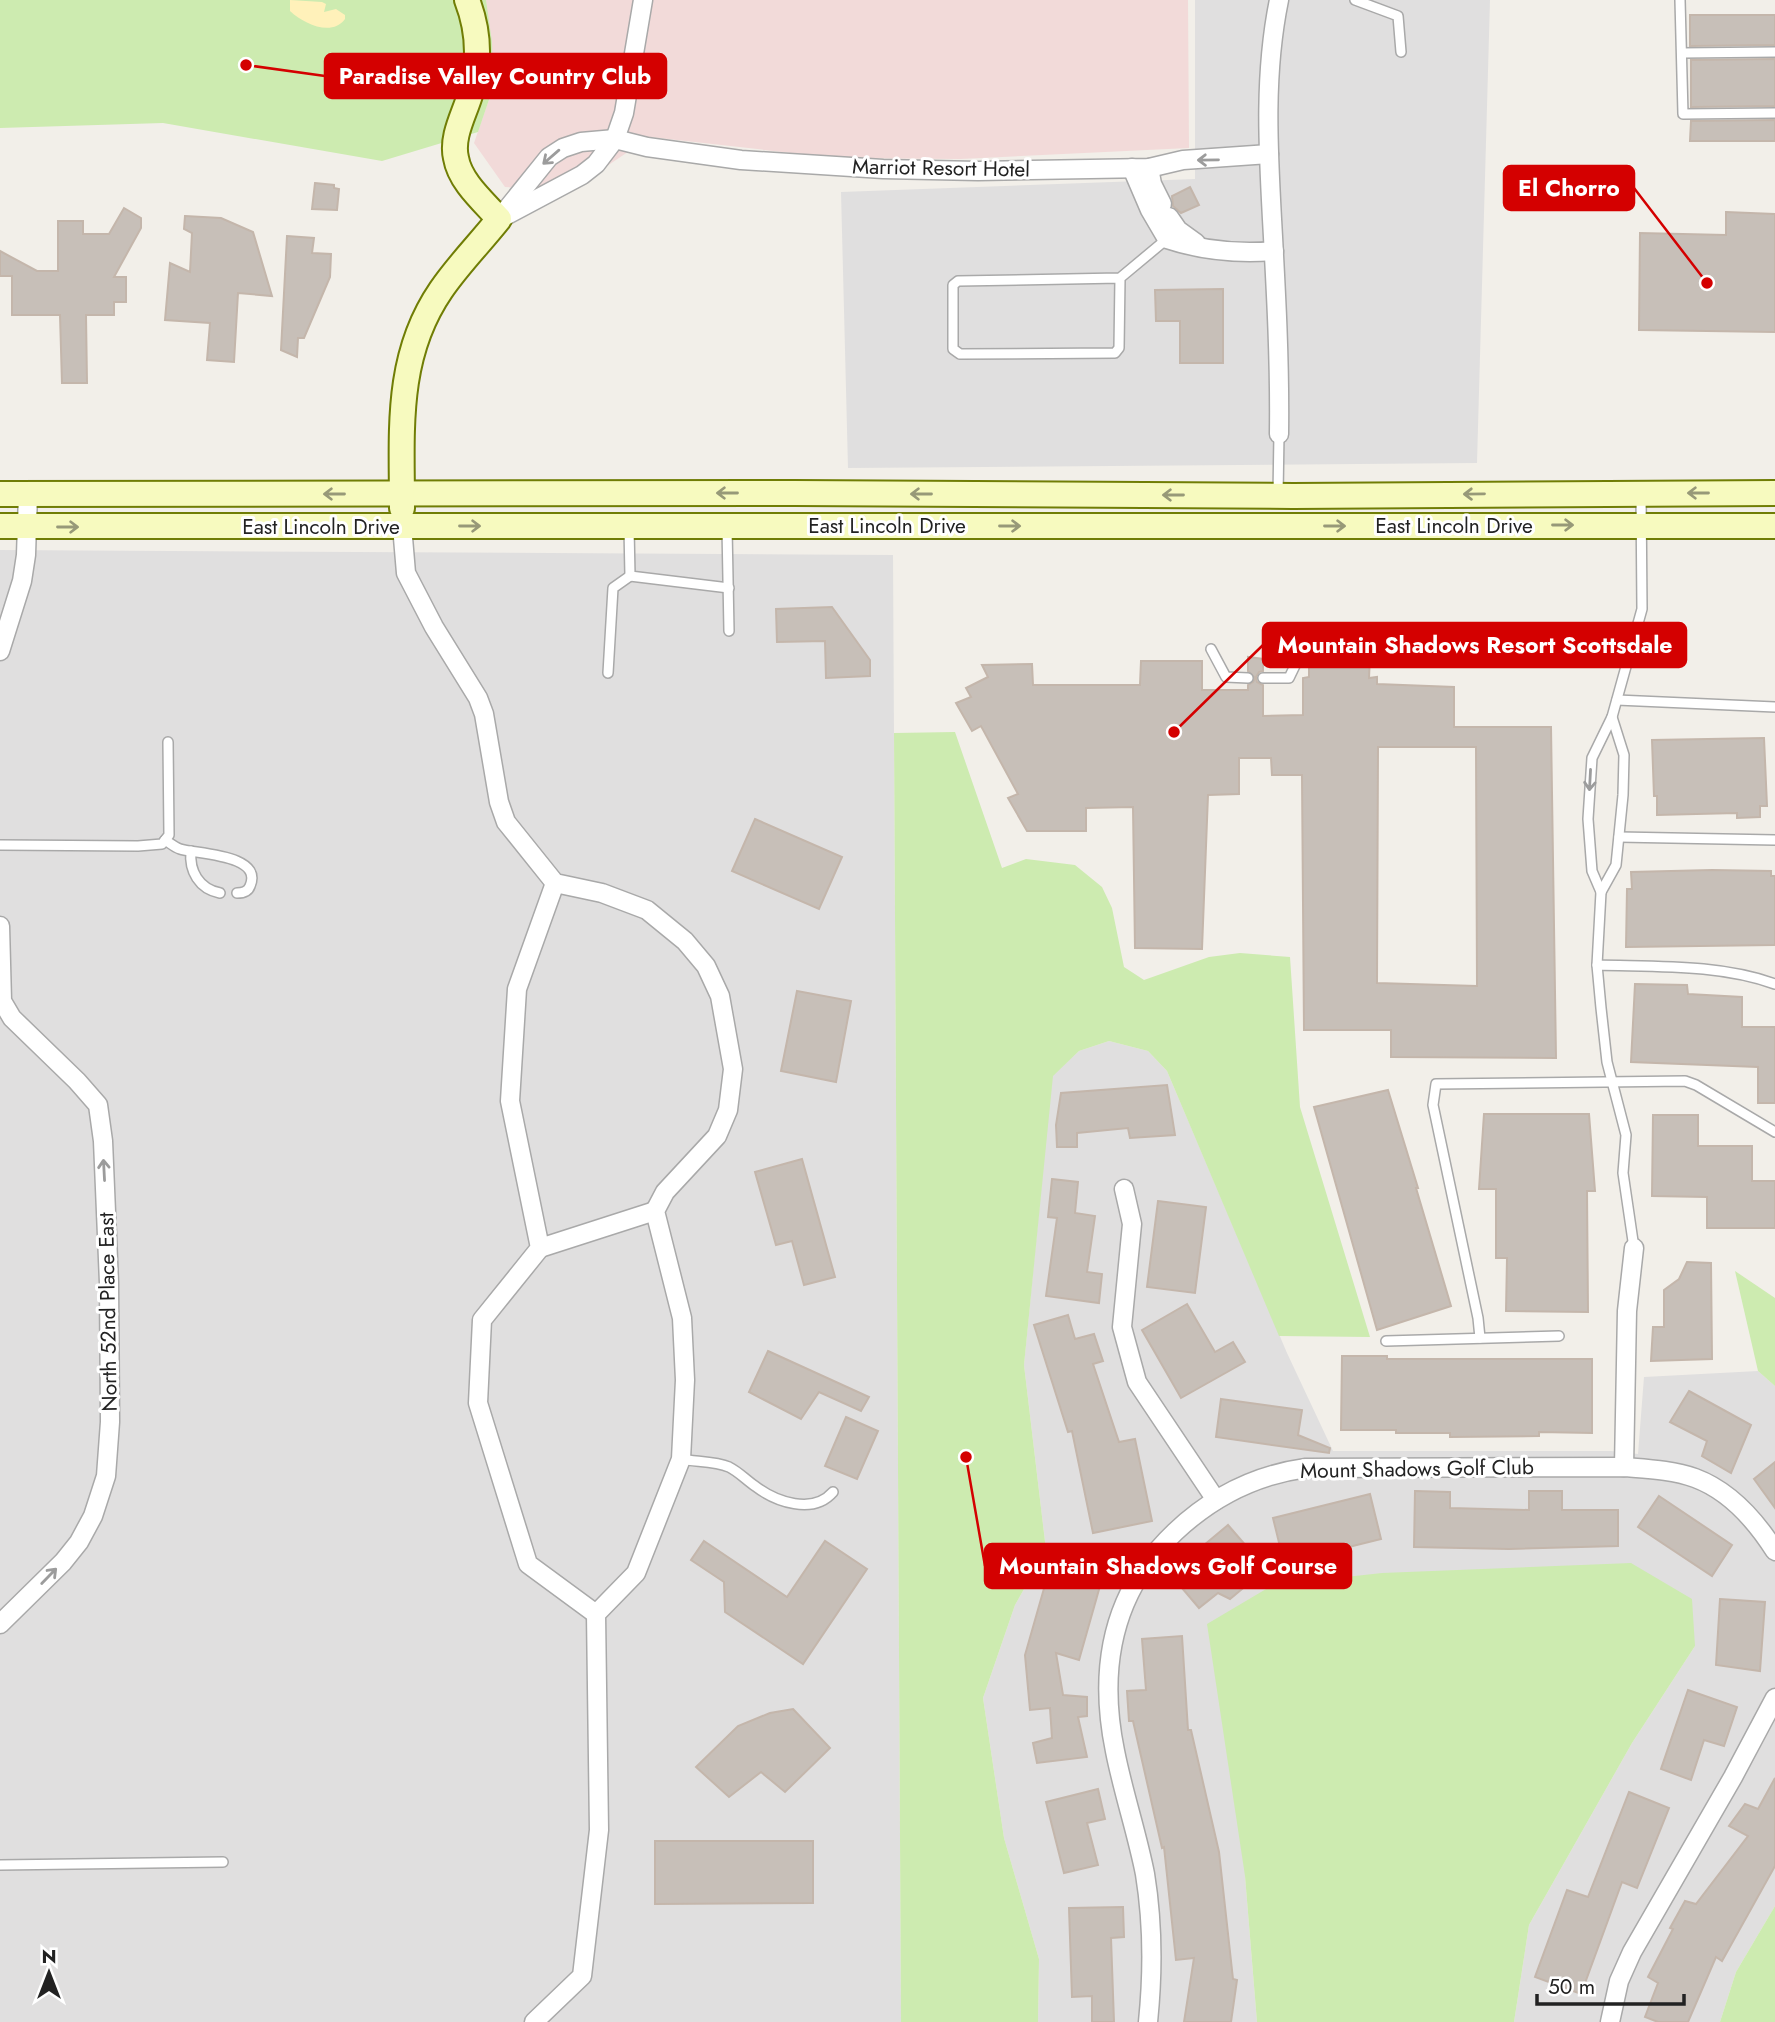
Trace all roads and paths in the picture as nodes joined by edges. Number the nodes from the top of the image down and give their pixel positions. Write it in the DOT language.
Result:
graph roads {
  1 [pos="467,0"];
  2 [pos="643,0"];
  3 [pos="1279,0"];
  4 [pos="1355,0"];
  5 [pos="1680,0"];
  6 [pos="1401,52"];
  7 [pos="1775,52"];
  8 [pos="1683,53"];
  9 [pos="1775,113"];
  10 [pos="615,139"];
  11 [pos="1269,154"];
  12 [pos="1140,168"];
  13 [pos="499,219"];
  14 [pos="1169,222"];
  15 [pos="1273,251"];
  16 [pos="1120,278"];
  17 [pos="1279,434"];
  18 [pos="1641,492"];
  19 [pos="795,493"];
  20 [pos="1775,493"];
  21 [pos="0,494"];
  22 [pos="28,494"];
  23 [pos="402,494"];
  24 [pos="1278,496"];
  25 [pos="1328,496"];
  26 [pos="1641,525"];
  27 [pos="0,526"];
  28 [pos="27,526"];
  29 [pos="402,526"];
  30 [pos="629,526"];
  31 [pos="727,526"];
  32 [pos="794,526"];
  33 [pos="1172,526"];
  34 [pos="1775,526"];
  35 [pos="630,576"];
  36 [pos="729,588"];
  37 [pos="729,631"];
  38 [pos="1211,649"];
  39 [pos="1303,649"];
  40 [pos="0,651"];
  41 [pos="608,673"];
  42 [pos="1248,678"];
  43 [pos="1264,678"];
  44 [pos="1616,700"];
  45 [pos="1775,707"];
  46 [pos="1612,717"];
  47 [pos="168,742"];
  48 [pos="1619,837"];
  49 [pos="165,839"];
  50 [pos="1775,840"];
  51 [pos="0,845"];
  52 [pos="191,851"];
  53 [pos="555,883"];
  54 [pos="1601,892"];
  55 [pos="220,893"];
  56 [pos="237,893"];
  57 [pos="0,926"];
  58 [pos="1597,965"];
  59 [pos="1775,984"];
  60 [pos="1,1003"];
  61 [pos="1613,1081"];
  62 [pos="1775,1132"];
  63 [pos="1124,1189"];
  64 [pos="655,1210"];
  65 [pos="540,1248"];
  66 [pos="1634,1248"];
  67 [pos="1559,1335"];
  68 [pos="1480,1338"];
  69 [pos="1386,1341"];
  70 [pos="681,1460"];
  71 [pos="1624,1467"];
  72 [pos="833,1492"];
  73 [pos="1216,1500"];
  74 [pos="1775,1551"];
  75 [pos="596,1614"];
  76 [pos="0,1624"];
  77 [pos="1775,1698"];
  78 [pos="223,1863"];
  79 [pos="0,1865"];
  80 [pos="534,2022"];
  81 [pos="1148,2022"];
  82 [pos="1610,2022"];
  1 -- 13 [label="main road"];
  2 -- 10 [label="street"];
  3 -- 11 [label="street"];
  4 -- 6 [label="lane"];
  5 -- 8 [label="lane"];
  7 -- 8 [label="lane"];
  8 -- 9 [label="lane"];
  10 -- 12 [label="street, Marriot Resort Hotel"];
  10 -- 13 [label="street"];
  10 -- 13 [label="street, Marriot Resort Hotel, one-way"];
  11 -- 12 [label="street, Marriot Resort Hotel, one-way"];
  11 -- 15 [label="street"];
  12 -- 14 [label="street"];
  12 -- 14 [label="street"];
  13 -- 23 [label="main road"];
  14 -- 15 [label="street"];
  14 -- 16 [label="lane"];
  15 -- 17 [label="street"];
  16 -- 16 [label="lane"];
  17 -- 24 [label="lane"];
  20 -- 18 [label="main road, East Lincoln Drive, one-way"];
  18 -- 25 [label="main road, East Lincoln Drive, one-way"];
  18 -- 26 [label="lane"];
  19 -- 23 [label="main road, East Lincoln Drive, one-way"];
  24 -- 19 [label="main road, East Lincoln Drive, one-way"];
  19 -- 32 [label="main road"];
  21 -- 22 [label="main road, East Lincoln Drive"];
  23 -- 22 [label="main road, East Lincoln Drive, one-way"];
  22 -- 28 [label="street"];
  23 -- 29 [label="main road"];
  24 -- 25 [label="main road, East Lincoln Drive"];
  25 -- 33 [label="main road"];
  33 -- 26 [label="main road, East Lincoln Drive, one-way"];
  26 -- 34 [label="main road, East Lincoln Drive"];
  26 -- 44 [label="lane"];
  27 -- 28 [label="main road, East Lincoln Drive"];
  28 -- 29 [label="main road, East Lincoln Drive, one-way"];
  28 -- 40 [label="street"];
  29 -- 30 [label="main road, East Lincoln Drive, one-way"];
  29 -- 53 [label="street"];
  30 -- 31 [label="main road, East Lincoln Drive"];
  30 -- 35 [label="lane"];
  31 -- 32 [label="main road, East Lincoln Drive"];
  31 -- 36 [label="lane"];
  32 -- 33 [label="main road, East Lincoln Drive, one-way"];
  35 -- 36 [label="lane"];
  35 -- 41 [label="lane"];
  36 -- 37 [label="lane"];
  38 -- 42 [label="lane"];
  39 -- 43 [label="lane"];
  44 -- 45 [label="lane"];
  44 -- 46 [label="lane"];
  46 -- 48 [label="lane"];
  46 -- 54 [label="lane, one-way"];
  47 -- 49 [label="lane"];
  48 -- 50 [label="lane"];
  48 -- 54 [label="lane"];
  49 -- 51 [label="lane"];
  49 -- 52 [label="lane"];
  52 -- 55 [label="lane"];
  52 -- 56 [label="lane"];
  53 -- 64 [label="street"];
  53 -- 65 [label="street"];
  54 -- 58 [label="lane"];
  57 -- 60 [label="street"];
  58 -- 59 [label="lane"];
  58 -- 61 [label="lane"];
  76 -- 60 [label="street, North 52nd Place East, one-way"];
  61 -- 62 [label="lane"];
  61 -- 66 [label="lane"];
  61 -- 68 [label="lane"];
  63 -- 73 [label="street"];
  64 -- 65 [label="street"];
  64 -- 70 [label="street"];
  65 -- 75 [label="street"];
  66 -- 71 [label="street"];
  67 -- 68 [label="lane"];
  68 -- 69 [label="lane"];
  70 -- 72 [label="lane"];
  70 -- 75 [label="street"];
  71 -- 73 [label="street, Mount Shadows Golf Club"];
  71 -- 74 [label="street, Mount Shadows Golf Club"];
  73 -- 81 [label="street, Mount Shadows Golf Club"];
  75 -- 80 [label="street"];
  77 -- 82 [label="street"];
  78 -- 79 [label="lane"];
}
